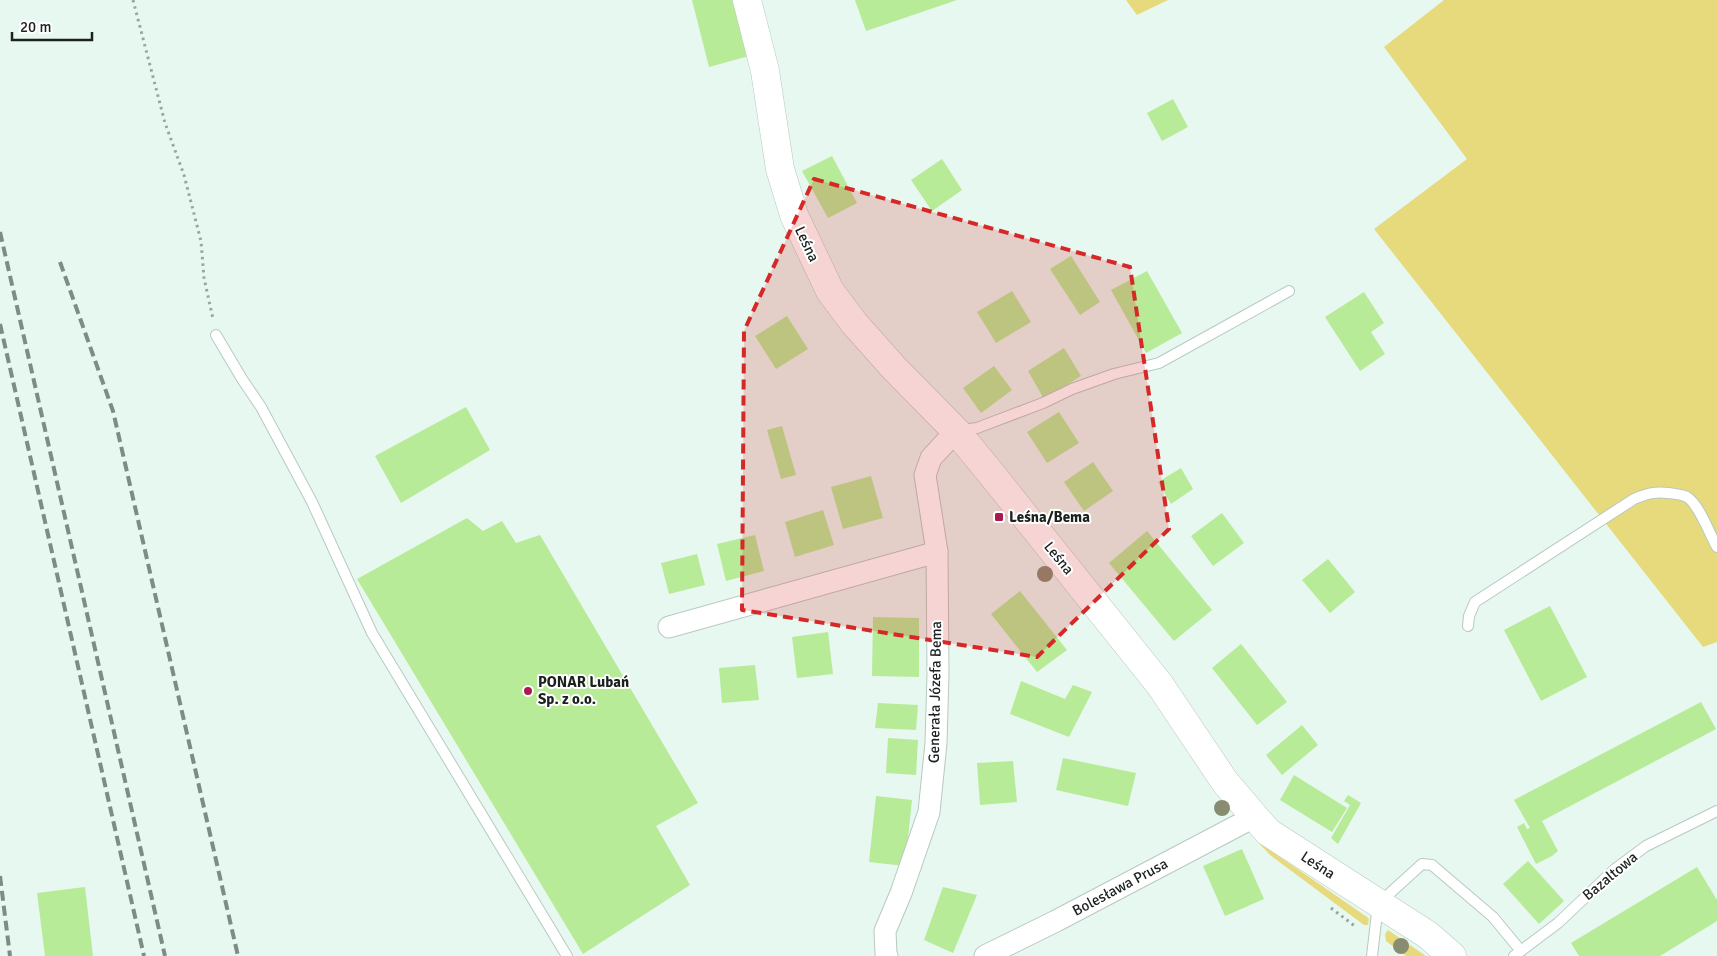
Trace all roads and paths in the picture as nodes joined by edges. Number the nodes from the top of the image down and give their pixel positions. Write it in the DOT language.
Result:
graph roads {
  1 [pos="132,0"];
  2 [pos="747,0"];
  3 [pos="1289,291"];
  4 [pos="216,335"];
  5 [pos="956,431"];
  6 [pos="1717,547"];
  7 [pos="937,552"];
  8 [pos="1468,626"];
  9 [pos="669,627"];
  10 [pos="1717,811"];
  11 [pos="1254,817"];
  12 [pos="1378,904"];
  13 [pos="1517,954"];
  14 [pos="567,956"];
  15 [pos="887,956"];
  16 [pos="985,956"];
  17 [pos="1372,956"];
  18 [pos="1452,956"];
  1 -- 4 [label="path"];
  2 -- 5 [label="main road, Leśna"];
  3 -- 5 [label="lane"];
  4 -- 14 [label="lane"];
  5 -- 7 [label="street, Generała Józefa Bema"];
  5 -- 11 [label="main road, Leśna"];
  6 -- 8 [label="lane"];
  7 -- 9 [label="street"];
  7 -- 15 [label="street, Generała Józefa Bema"];
  10 -- 13 [label="lane, Bazaltowa"];
  11 -- 12 [label="main road, Leśna"];
  11 -- 16 [label="street, Bolesława Prusa"];
  12 -- 13 [label="lane"];
  12 -- 17 [label="lane"];
  12 -- 18 [label="main road, Leśna"];
}
